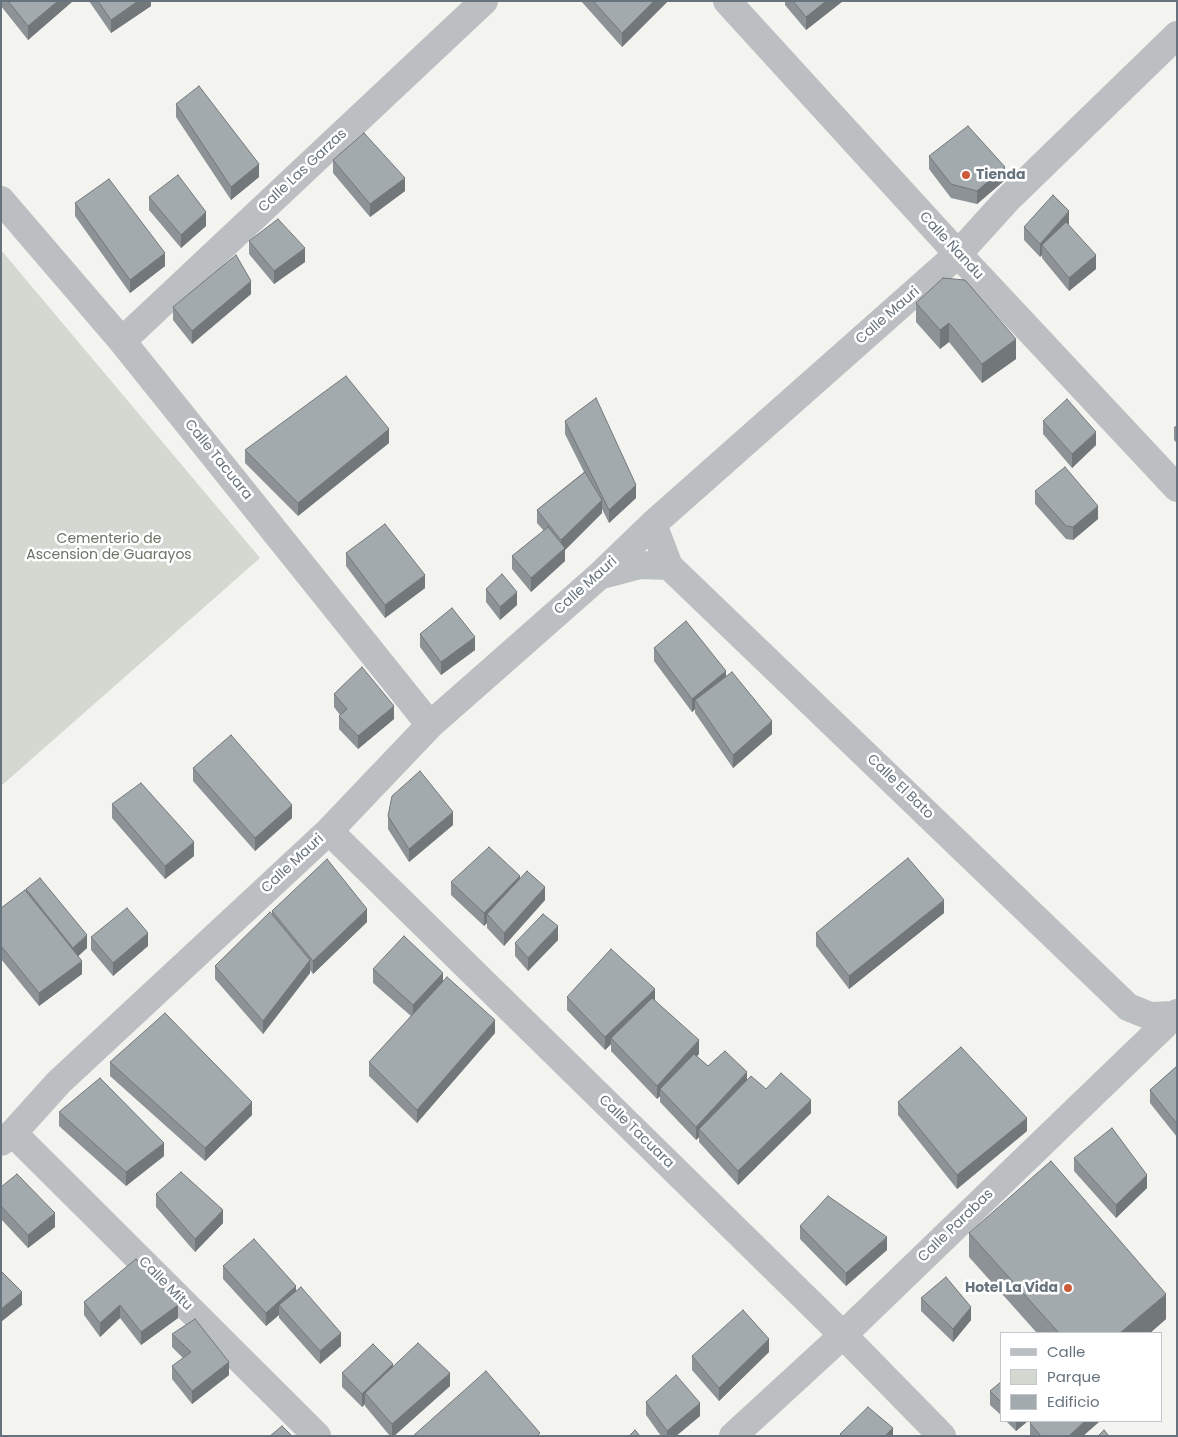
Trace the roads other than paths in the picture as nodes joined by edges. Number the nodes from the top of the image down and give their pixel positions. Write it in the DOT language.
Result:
graph roads {
  1 [pos="484,1"];
  2 [pos="727,1"];
  3 [pos="1177,35"];
  4 [pos="1,200"];
  5 [pos="958,254"];
  6 [pos="122,341"];
  7 [pos="1177,488"];
  8 [pos="653,524"];
  9 [pos="669,566"];
  10 [pos="598,577"];
  11 [pos="430,725"];
  12 [pos="329,831"];
  13 [pos="1176,1014"];
  14 [pos="7,1137"];
  15 [pos="843,1335"];
  16 [pos="317,1436"];
  17 [pos="733,1436"];
  18 [pos="942,1436"];
  1 -- 6 [label="street, Calle Las Garzas"];
  2 -- 5 [label="street, Calle Ñandu"];
  3 -- 5 [label="street, Calle Mauri"];
  4 -- 6 [label="street, Calle Tacuara"];
  5 -- 7 [label="street, Calle Ñandu"];
  5 -- 8 [label="street, Calle Mauri"];
  6 -- 11 [label="street, Calle Tacuara"];
  8 -- 9 [label="street, Calle El Bato"];
  8 -- 10 [label="street, Calle Mauri"];
  9 -- 10 [label="street"];
  9 -- 13 [label="street, Calle El Bato"];
  10 -- 11 [label="street, Calle Mauri"];
  11 -- 12 [label="street, Calle Mauri"];
  12 -- 14 [label="street, Calle Mauri"];
  12 -- 15 [label="street, Calle Tacuara"];
  13 -- 15 [label="street, Calle Parabas"];
  14 -- 16 [label="street, Calle Mitu"];
  15 -- 17 [label="street, Calle Parabas"];
  15 -- 18 [label="street, Calle Tacuara"];
}
